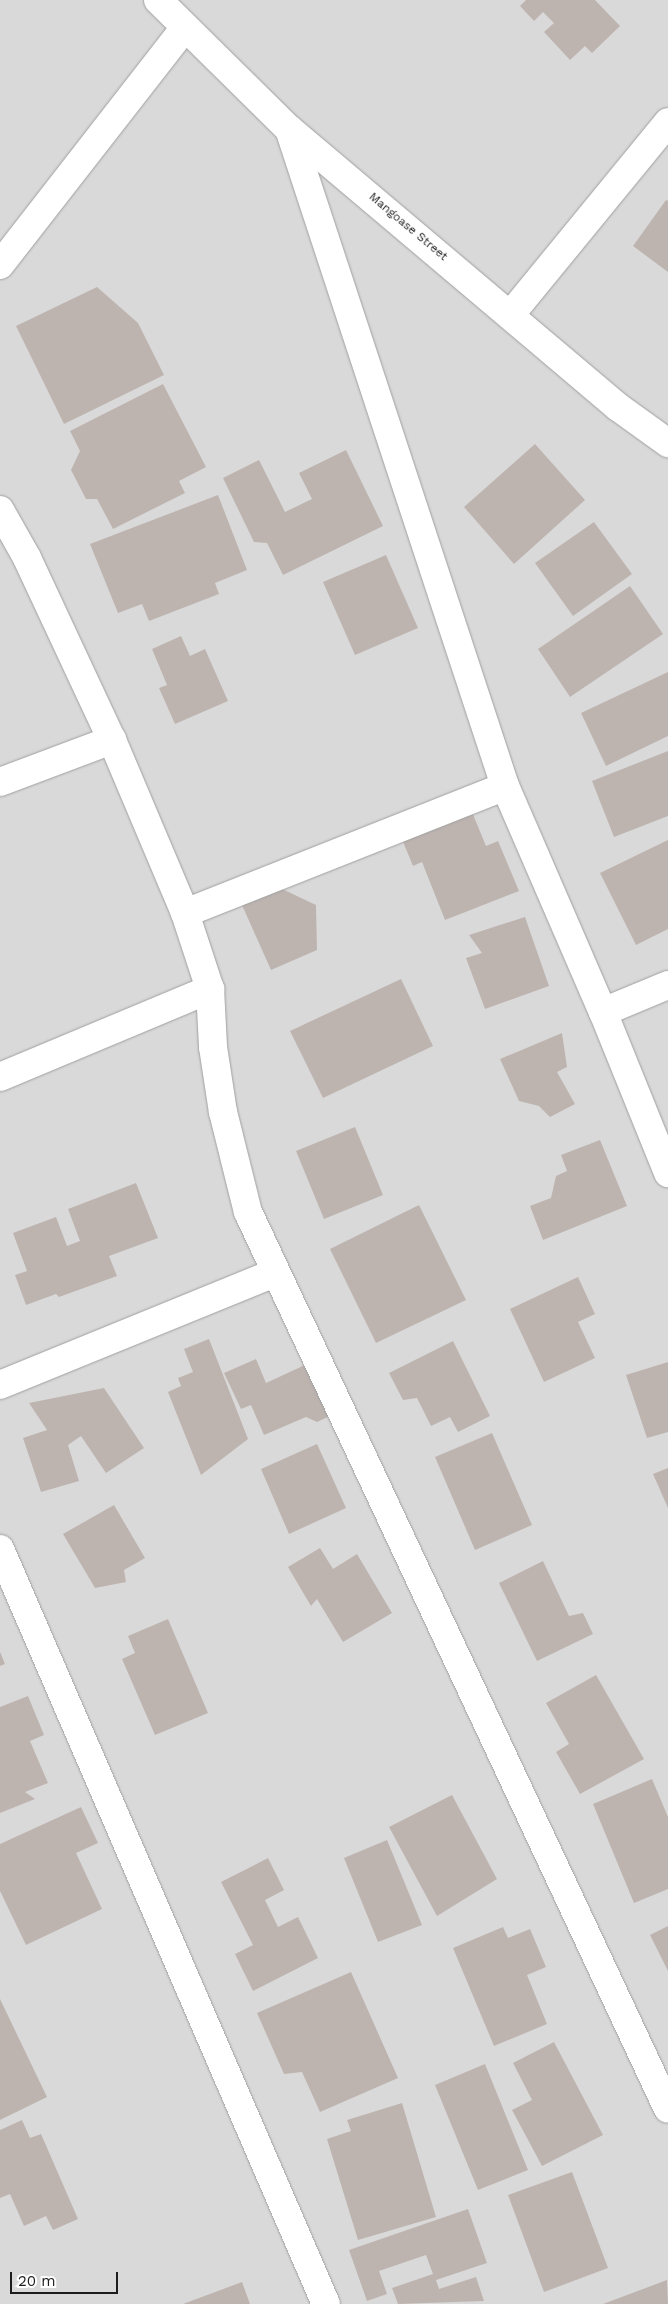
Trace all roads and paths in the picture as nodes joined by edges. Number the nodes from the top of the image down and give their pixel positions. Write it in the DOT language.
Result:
graph roads {
  1 [pos="158,0"];
  2 [pos="184,29"];
  3 [pos="668,122"];
  4 [pos="289,129"];
  5 [pos="0,265"];
  6 [pos="511,314"];
  7 [pos="668,443"];
  8 [pos="0,510"];
  9 [pos="112,740"];
  10 [pos="0,782"];
  11 [pos="505,786"];
  12 [pos="185,913"];
  13 [pos="668,985"];
  14 [pos="210,989"];
  15 [pos="603,1012"];
  16 [pos="0,1077"];
  17 [pos="668,1173"];
  18 [pos="275,1273"];
  19 [pos="0,1385"];
  20 [pos="0,1550"];
  21 [pos="668,2109"];
  22 [pos="326,2304"];
  1 -- 2 [label="street, Mangoase Street"];
  2 -- 4 [label="street, Mangoase Street"];
  2 -- 5 [label="street"];
  3 -- 6 [label="street"];
  4 -- 6 [label="street, Mangoase Street"];
  4 -- 11 [label="street"];
  6 -- 7 [label="street, Mangoase Street"];
  8 -- 9 [label="street"];
  9 -- 10 [label="street"];
  9 -- 12 [label="street"];
  11 -- 12 [label="street"];
  11 -- 15 [label="street"];
  12 -- 14 [label="street"];
  13 -- 15 [label="street"];
  14 -- 16 [label="street"];
  14 -- 18 [label="street"];
  15 -- 17 [label="street"];
  18 -- 19 [label="street"];
  18 -- 21 [label="street"];
  20 -- 22 [label="street"];
}
